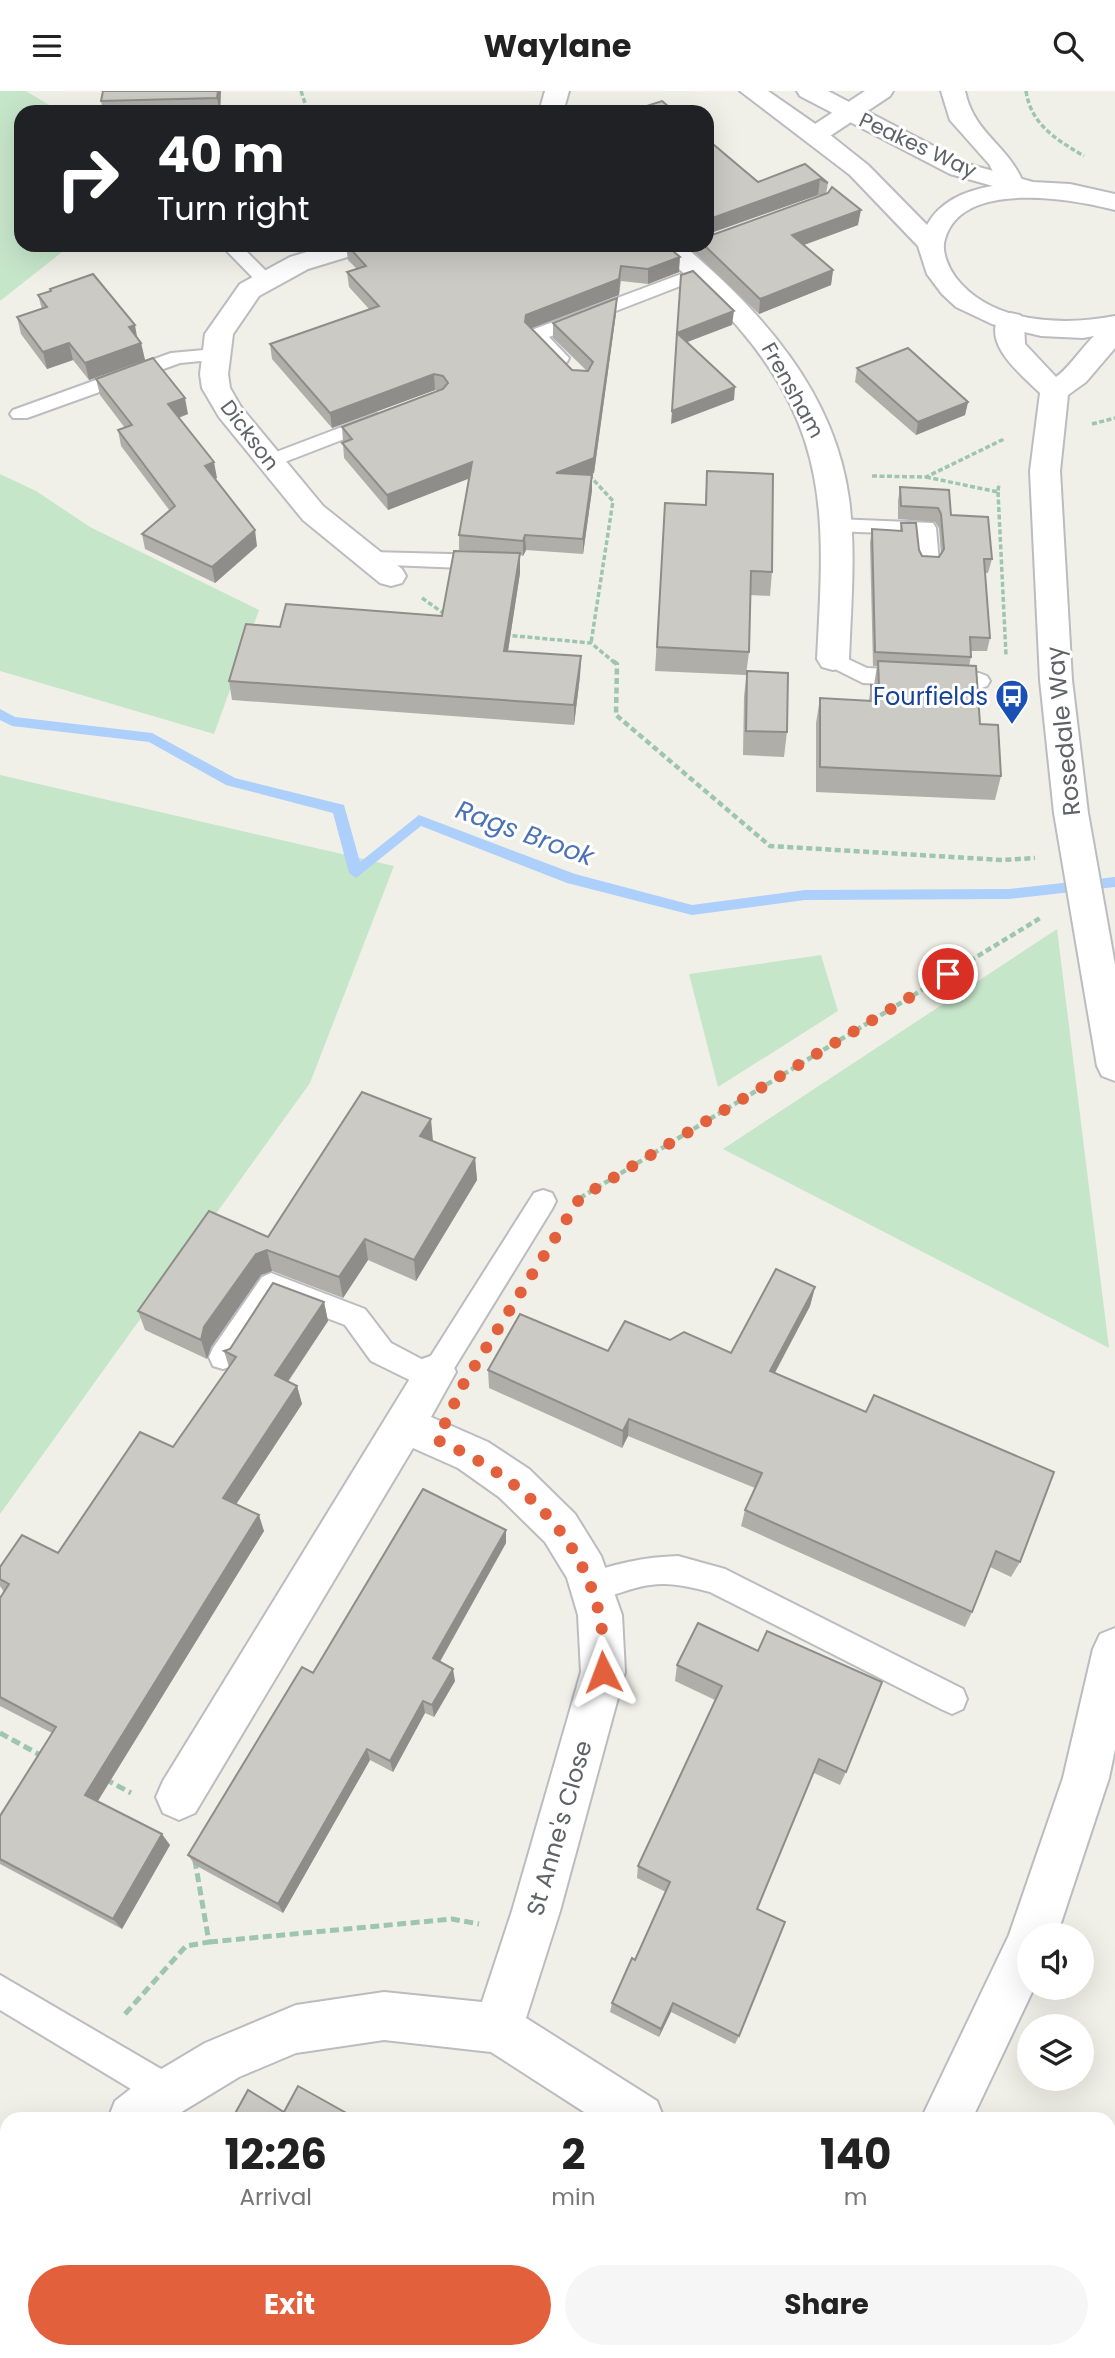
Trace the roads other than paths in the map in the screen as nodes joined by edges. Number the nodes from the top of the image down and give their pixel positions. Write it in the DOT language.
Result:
graph roads {
  1 [pos="752,91"];
  2 [pos="808,91"];
  3 [pos="881,91"];
  4 [pos="953,91"];
  5 [pos="847,111"];
  6 [pos="815,135"];
  7 [pos="1021,185"];
  8 [pos="1115,202"];
  9 [pos="933,246"];
  10 [pos="237,252"];
  11 [pos="335,252"];
  12 [pos="686,254"];
  13 [pos="265,281"];
  14 [pos="1010,321"];
  15 [pos="1115,324"];
  16 [pos="1115,331"];
  17 [pos="215,355"];
  18 [pos="572,370"];
  19 [pos="1054,392"];
  20 [pos="398,412"];
  21 [pos="20,414"];
  22 [pos="270,461"];
  23 [pos="836,527"];
  24 [pos="505,563"];
  25 [pos="929,563"];
  26 [pos="381,568"];
  27 [pos="833,659"];
  28 [pos="979,681"];
  29 [pos="1115,1066"];
  30 [pos="543,1202"];
  31 [pos="223,1357"];
  32 [pos="434,1376"];
  33 [pos="406,1425"];
  34 [pos="591,1586"];
  35 [pos="1115,1649"];
  36 [pos="952,1699"];
  37 [pos="179,1797"];
  38 [pos="1037,1923"];
  39 [pos="1017,1971"];
  40 [pos="0,1991"];
  41 [pos="498,2028"];
  42 [pos="150,2106"];
  43 [pos="628,2112"];
  44 [pos="949,2112"];
  1 -- 6 [label="street, Peakes Way"];
  2 -- 5 [label="street, Peakes Way"];
  3 -- 5 [label="street"];
  4 -- 7 [label="street"];
  5 -- 6 [label="street"];
  5 -- 7 [label="street, Peakes Way"];
  6 -- 9 [label="street, Peakes Way"];
  7 -- 8 [label="street"];
  7 -- 9 [label="street"];
  9 -- 14 [label="street"];
  10 -- 13 [label="lane"];
  11 -- 13 [label="street, Dickson"];
  12 -- 18 [label="lane"];
  12 -- 23 [label="street, Frensham"];
  13 -- 17 [label="street, Dickson"];
  14 -- 15 [label="street"];
  14 -- 19 [label="street"];
  16 -- 19 [label="street"];
  17 -- 21 [label="lane"];
  17 -- 22 [label="street, Dickson"];
  19 -- 29 [label="street, Rosedale Way"];
  20 -- 22 [label="lane"];
  22 -- 26 [label="street, Dickson"];
  23 -- 25 [label="lane"];
  23 -- 27 [label="street, Frensham"];
  24 -- 26 [label="lane"];
  27 -- 28 [label="lane"];
  30 -- 32 [label="lane"];
  31 -- 32 [label="lane"];
  32 -- 33 [label="street"];
  33 -- 34 [label="street, St Anne's Close"];
  33 -- 37 [label="street"];
  34 -- 36 [label="lane"];
  34 -- 41 [label="street, St Anne's Close"];
  35 -- 38 [label="street"];
  39 -- 44 [label="street"];
  40 -- 42 [label="lane"];
  41 -- 42 [label="street"];
  41 -- 43 [label="street"];
}
